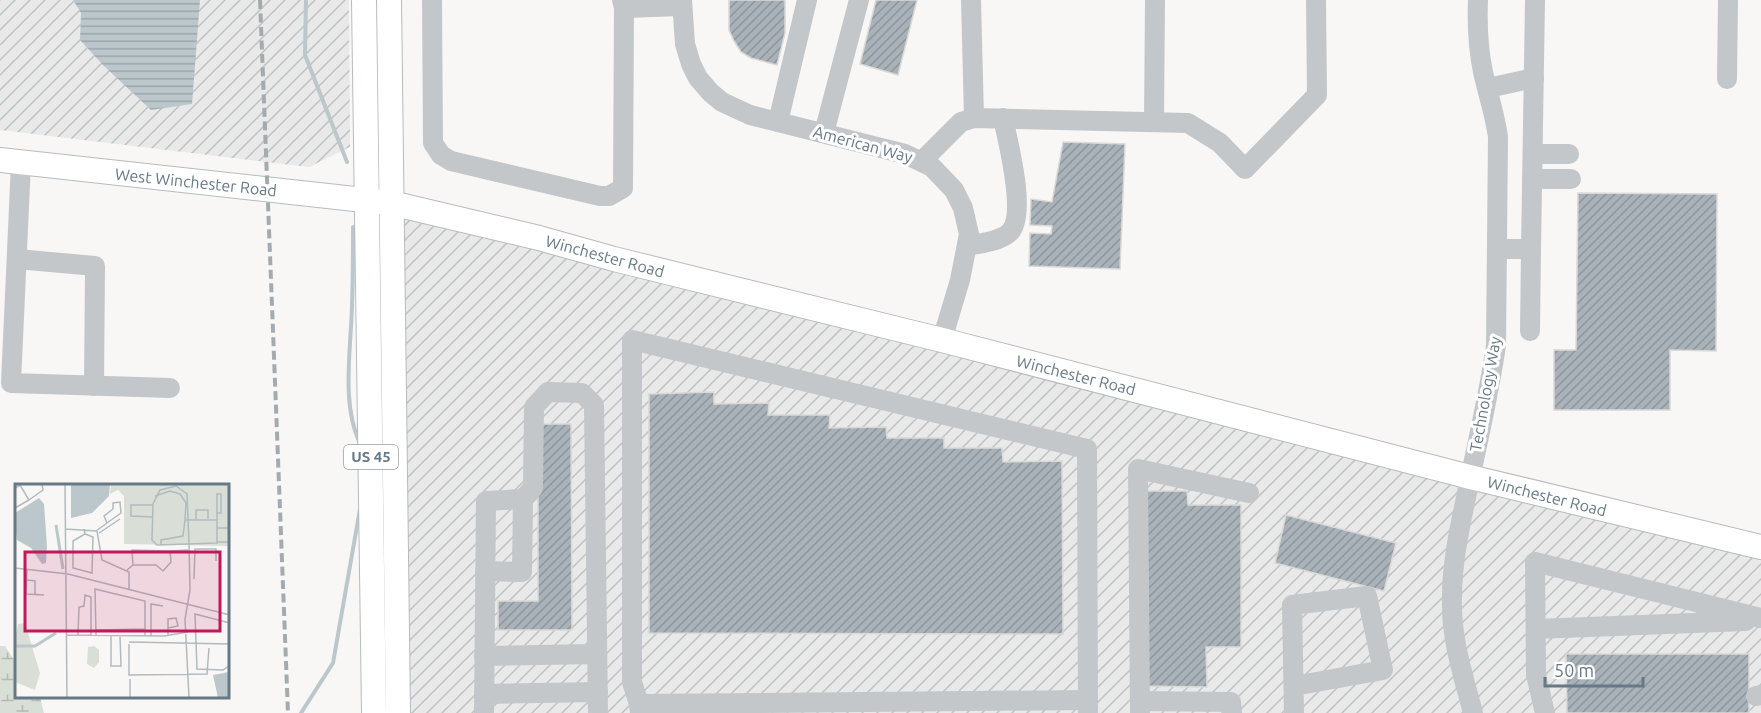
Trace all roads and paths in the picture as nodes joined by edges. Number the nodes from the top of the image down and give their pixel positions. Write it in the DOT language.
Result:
graph roads {
  1 [pos="364,0"];
  2 [pos="389,0"];
  3 [pos="432,0"];
  4 [pos="807,0"];
  5 [pos="859,0"];
  6 [pos="971,0"];
  7 [pos="1155,0"];
  8 [pos="1316,0"];
  9 [pos="1478,0"];
  10 [pos="1535,0"];
  11 [pos="1728,0"];
  12 [pos="682,3"];
  13 [pos="623,4"];
  14 [pos="1534,78"];
  15 [pos="1727,80"];
  16 [pos="1488,88"];
  17 [pos="974,118"];
  18 [pos="1003,118"];
  19 [pos="778,122"];
  20 [pos="1154,122"];
  21 [pos="824,133"];
  22 [pos="1533,154"];
  23 [pos="1569,154"];
  24 [pos="922,161"];
  25 [pos="10,162"];
  26 [pos="1532,178"];
  27 [pos="1571,179"];
  28 [pos="366,200"];
  29 [pos="391,203"];
  30 [pos="967,246"];
  31 [pos="1497,249"];
  32 [pos="1531,249"];
  33 [pos="17,259"];
  34 [pos="1530,331"];
  35 [pos="942,340"];
  36 [pos="94,386"];
  37 [pos="170,388"];
  38 [pos="1470,477"];
  39 [pos="1249,493"];
  40 [pos="523,499"];
  41 [pos="1761,547"];
  42 [pos="485,571"];
  43 [pos="1761,619"];
  44 [pos="1536,629"];
  45 [pos="597,654"];
  46 [pos="484,656"];
  47 [pos="1294,686"];
  48 [pos="598,692"];
  49 [pos="484,703"];
  50 [pos="1088,706"];
  51 [pos="1140,707"];
  52 [pos="639,708"];
  53 [pos="375,713"];
  54 [pos="398,713"];
  55 [pos="598,713"];
  56 [pos="1232,713"];
  57 [pos="1294,713"];
  58 [pos="1473,713"];
  59 [pos="1545,713"];
  1 -- 28 [label="main road, US 45"];
  2 -- 29 [label="main road, US 45"];
  3 -- 13 [label="street"];
  4 -- 19 [label="street"];
  5 -- 21 [label="street"];
  6 -- 17 [label="street"];
  7 -- 20 [label="street"];
  8 -- 20 [label="street"];
  9 -- 16 [label="street, Technology Way"];
  10 -- 14 [label="street"];
  11 -- 15 [label="street"];
  12 -- 13 [label="street"];
  12 -- 19 [label="street, American Way"];
  14 -- 16 [label="street"];
  14 -- 22 [label="street"];
  16 -- 31 [label="street, Technology Way"];
  17 -- 18 [label="street"];
  17 -- 24 [label="street"];
  18 -- 20 [label="street"];
  18 -- 30 [label="street"];
  19 -- 21 [label="street, American Way"];
  21 -- 24 [label="street, American Way"];
  22 -- 23 [label="street"];
  22 -- 26 [label="street"];
  24 -- 30 [label="street, American Way"];
  25 -- 28 [label="main road, West Winchester Road"];
  25 -- 33 [label="street"];
  26 -- 27 [label="street"];
  26 -- 32 [label="street"];
  28 -- 29 [label="main road, West Winchester Road"];
  28 -- 53 [label="main road, US 45"];
  29 -- 35 [label="main road, Winchester Road"];
  29 -- 54 [label="main road, US 45"];
  30 -- 35 [label="street, American Way"];
  31 -- 32 [label="street"];
  31 -- 38 [label="street, Technology Way"];
  32 -- 34 [label="street"];
  33 -- 36 [label="street"];
  33 -- 36 [label="street"];
  35 -- 38 [label="main road, Winchester Road"];
  36 -- 37 [label="street"];
  38 -- 41 [label="main road, Winchester Road"];
  38 -- 58 [label="street, Technology Way"];
  39 -- 51 [label="street"];
  40 -- 42 [label="street"];
  40 -- 42 [label="street"];
  40 -- 45 [label="street"];
  42 -- 46 [label="street"];
  43 -- 44 [label="street"];
  43 -- 44 [label="street"];
  44 -- 59 [label="street"];
  45 -- 46 [label="street"];
  45 -- 48 [label="street"];
  46 -- 49 [label="street"];
  47 -- 47 [label="street"];
  47 -- 57 [label="street"];
  48 -- 49 [label="street"];
  48 -- 55 [label="street"];
  50 -- 52 [label="street"];
  50 -- 52 [label="street"];
  51 -- 56 [label="street"];
}
